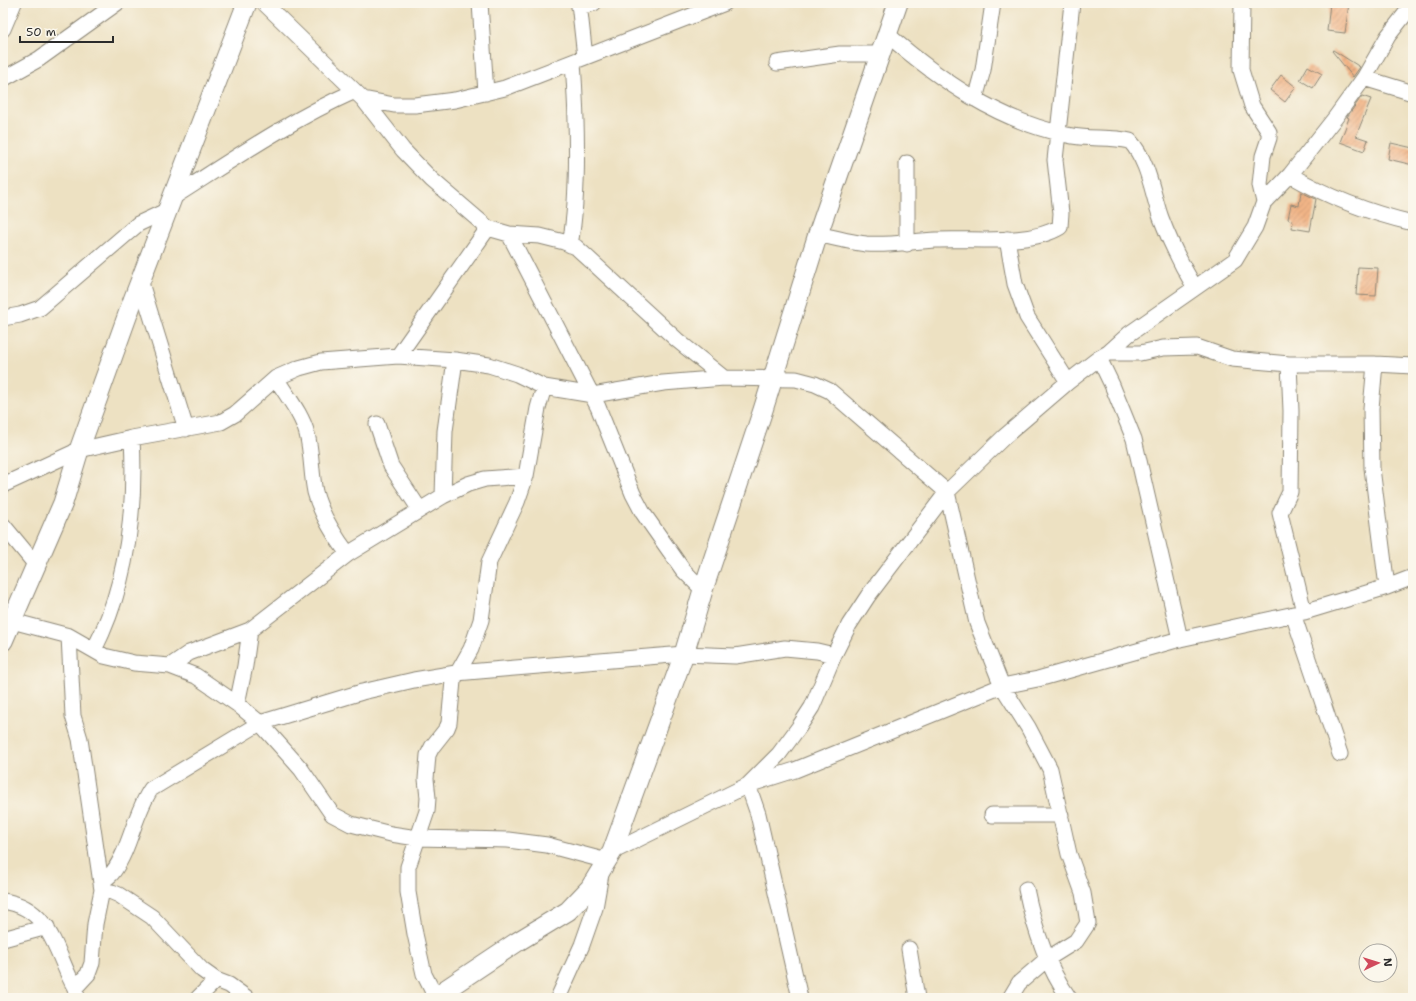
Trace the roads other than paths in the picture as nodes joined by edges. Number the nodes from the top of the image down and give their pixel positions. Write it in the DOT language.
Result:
graph roads {
  1 [pos="14,3"];
  2 [pos="117,3"];
  3 [pos="247,3"];
  4 [pos="264,3"];
  5 [pos="480,3"];
  6 [pos="725,3"];
  7 [pos="898,3"];
  8 [pos="993,3"];
  9 [pos="1072,3"];
  10 [pos="1242,3"];
  11 [pos="584,4"];
  12 [pos="1413,4"];
  13 [pos="3,29"];
  14 [pos="888,35"];
  15 [pos="881,54"];
  16 [pos="579,60"];
  17 [pos="777,63"];
  18 [pos="3,78"];
  19 [pos="1364,78"];
  20 [pos="486,93"];
  21 [pos="1413,93"];
  22 [pos="359,95"];
  23 [pos="975,99"];
  24 [pos="1056,133"];
  25 [pos="908,163"];
  26 [pos="1290,175"];
  27 [pos="1264,202"];
  28 [pos="170,204"];
  29 [pos="1413,223"];
  30 [pos="488,228"];
  31 [pos="509,234"];
  32 [pos="818,234"];
  33 [pos="1007,239"];
  34 [pos="907,244"];
  35 [pos="570,245"];
  36 [pos="140,283"];
  37 [pos="1195,288"];
  38 [pos="3,318"];
  39 [pos="398,356"];
  40 [pos="1104,356"];
  41 [pos="455,360"];
  42 [pos="1289,364"];
  43 [pos="1375,364"];
  44 [pos="1413,366"];
  45 [pos="276,378"];
  46 [pos="724,378"];
  47 [pos="773,378"];
  48 [pos="1068,382"];
  49 [pos="544,387"];
  50 [pos="593,395"];
  51 [pos="377,424"];
  52 [pos="186,429"];
  53 [pos="132,438"];
  54 [pos="79,450"];
  55 [pos="526,476"];
  56 [pos="3,485"];
  57 [pos="947,492"];
  58 [pos="443,496"];
  59 [pos="420,510"];
  60 [pos="3,526"];
  61 [pos="348,554"];
  62 [pos="36,565"];
  63 [pos="1413,576"];
  64 [pos="1387,587"];
  65 [pos="703,590"];
  66 [pos="1298,613"];
  67 [pos="7,623"];
  68 [pos="250,630"];
  69 [pos="69,636"];
  70 [pos="1180,639"];
  71 [pos="3,641"];
  72 [pos="94,650"];
  73 [pos="684,654"];
  74 [pos="834,655"];
  75 [pos="170,666"];
  76 [pos="456,673"];
  77 [pos="1002,686"];
  78 [pos="237,704"];
  79 [pos="260,723"];
  80 [pos="1340,754"];
  81 [pos="748,785"];
  82 [pos="1061,814"];
  83 [pos="992,815"];
  84 [pos="417,838"];
  85 [pos="607,861"];
  86 [pos="101,886"];
  87 [pos="1026,889"];
  88 [pos="3,901"];
  89 [pos="47,927"];
  90 [pos="3,940"];
  91 [pos="909,949"];
  92 [pos="1047,959"];
  93 [pos="216,980"];
  94 [pos="76,993"];
  95 [pos="434,997"];
  96 [pos="198,998"];
  97 [pos="247,998"];
  98 [pos="558,998"];
  99 [pos="800,998"];
  100 [pos="917,998"];
  101 [pos="1010,998"];
  102 [pos="1069,998"];
  1 -- 13 [label="street"];
  2 -- 18 [label="street"];
  3 -- 28 [label="street"];
  4 -- 22 [label="street"];
  5 -- 20 [label="street"];
  6 -- 16 [label="street"];
  7 -- 14 [label="street"];
  8 -- 23 [label="street"];
  9 -- 24 [label="street"];
  10 -- 27 [label="street"];
  11 -- 16 [label="street"];
  12 -- 19 [label="street"];
  14 -- 15 [label="street"];
  14 -- 23 [label="street"];
  15 -- 17 [label="street"];
  15 -- 32 [label="street"];
  16 -- 20 [label="street"];
  16 -- 35 [label="street"];
  19 -- 21 [label="street"];
  19 -- 26 [label="street"];
  20 -- 22 [label="street"];
  22 -- 28 [label="street"];
  22 -- 30 [label="street"];
  23 -- 24 [label="street"];
  24 -- 33 [label="street"];
  24 -- 37 [label="street"];
  25 -- 34 [label="street"];
  26 -- 27 [label="street"];
  26 -- 29 [label="street"];
  27 -- 37 [label="street"];
  28 -- 36 [label="street"];
  28 -- 38 [label="street"];
  30 -- 31 [label="street"];
  30 -- 39 [label="street"];
  31 -- 35 [label="street"];
  31 -- 50 [label="street"];
  32 -- 34 [label="street"];
  32 -- 47 [label="street"];
  33 -- 34 [label="street"];
  33 -- 48 [label="street"];
  35 -- 46 [label="street"];
  36 -- 52 [label="street"];
  36 -- 54 [label="street"];
  37 -- 40 [label="street"];
  39 -- 41 [label="street"];
  39 -- 45 [label="street"];
  40 -- 42 [label="street"];
  40 -- 48 [label="street"];
  40 -- 70 [label="street"];
  41 -- 49 [label="street"];
  41 -- 58 [label="street"];
  42 -- 43 [label="street"];
  42 -- 66 [label="street"];
  43 -- 44 [label="street"];
  43 -- 64 [label="street"];
  45 -- 52 [label="street"];
  45 -- 61 [label="street"];
  46 -- 47 [label="street"];
  46 -- 50 [label="street"];
  47 -- 57 [label="street"];
  47 -- 65 [label="street"];
  48 -- 57 [label="street"];
  49 -- 50 [label="street"];
  49 -- 55 [label="street"];
  50 -- 65 [label="street"];
  51 -- 59 [label="street"];
  52 -- 53 [label="street"];
  53 -- 54 [label="street"];
  53 -- 72 [label="street"];
  54 -- 56 [label="street"];
  54 -- 62 [label="street"];
  55 -- 58 [label="street"];
  55 -- 76 [label="street"];
  57 -- 74 [label="street"];
  57 -- 77 [label="street"];
  58 -- 59 [label="street"];
  59 -- 61 [label="street"];
  60 -- 62 [label="street"];
  61 -- 68 [label="street"];
  62 -- 67 [label="street"];
  63 -- 64 [label="street"];
  64 -- 66 [label="street"];
  65 -- 73 [label="street"];
  66 -- 70 [label="street"];
  66 -- 80 [label="street"];
  67 -- 69 [label="street"];
  67 -- 71 [label="street"];
  68 -- 75 [label="street"];
  68 -- 78 [label="street"];
  69 -- 72 [label="street"];
  69 -- 86 [label="street"];
  70 -- 77 [label="street"];
  72 -- 75 [label="street"];
  73 -- 74 [label="street"];
  73 -- 76 [label="street"];
  73 -- 85 [label="street"];
  74 -- 81 [label="street"];
  75 -- 78 [label="street"];
  76 -- 79 [label="street"];
  76 -- 84 [label="street"];
  77 -- 81 [label="street"];
  77 -- 82 [label="street"];
  78 -- 79 [label="street"];
  79 -- 84 [label="street"];
  79 -- 86 [label="street"];
  81 -- 85 [label="street"];
  81 -- 99 [label="street"];
  82 -- 83 [label="street"];
  82 -- 92 [label="street"];
  84 -- 85 [label="street"];
  84 -- 95 [label="street"];
  85 -- 95 [label="street"];
  85 -- 98 [label="street"];
  86 -- 93 [label="street"];
  86 -- 94 [label="street"];
  87 -- 92 [label="street"];
  88 -- 89 [label="street"];
  89 -- 90 [label="street"];
  89 -- 94 [label="street"];
  91 -- 100 [label="street"];
  92 -- 101 [label="street"];
  92 -- 102 [label="street"];
  93 -- 96 [label="street"];
  93 -- 97 [label="street"];
}
